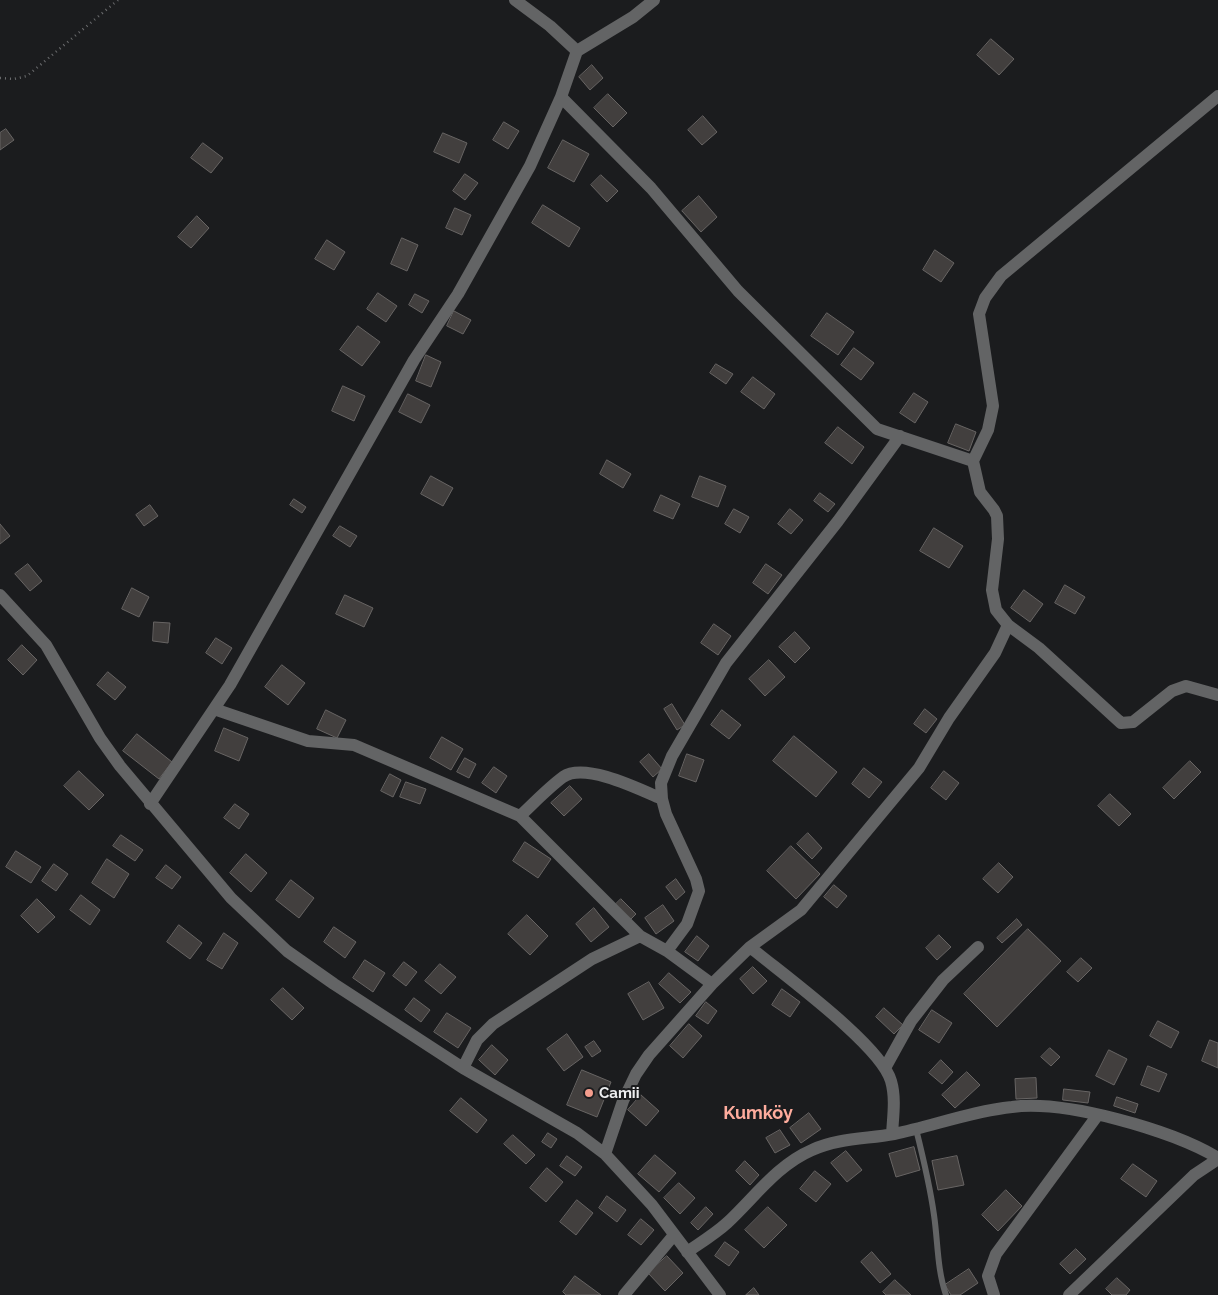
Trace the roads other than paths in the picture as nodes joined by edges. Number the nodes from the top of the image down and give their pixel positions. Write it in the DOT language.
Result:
graph roads {
  1 [pos="515,0"];
  2 [pos="654,0"];
  3 [pos="577,51"];
  4 [pos="1218,96"];
  5 [pos="561,97"];
  6 [pos="900,436"];
  7 [pos="974,461"];
  8 [pos="0,595"];
  9 [pos="1008,625"];
  10 [pos="1218,695"];
  11 [pos="214,708"];
  12 [pos="662,799"];
  13 [pos="150,804"];
  14 [pos="520,816"];
  15 [pos="640,936"];
  16 [pos="750,947"];
  17 [pos="978,947"];
  18 [pos="667,951"];
  19 [pos="712,984"];
  20 [pos="463,1068"];
  21 [pos="885,1068"];
  22 [pos="1097,1116"];
  23 [pos="916,1129"];
  24 [pos="892,1134"];
  25 [pos="605,1154"];
  26 [pos="1218,1158"];
  27 [pos="674,1235"];
  28 [pos="687,1252"];
  29 [pos="624,1295"];
  30 [pos="720,1295"];
  31 [pos="946,1295"];
  32 [pos="994,1295"];
  33 [pos="1069,1295"];
  1 -- 3 [label="street"];
  2 -- 3 [label="street"];
  3 -- 5 [label="street"];
  4 -- 7 [label="street"];
  5 -- 6 [label="street"];
  5 -- 11 [label="street"];
  6 -- 7 [label="street"];
  6 -- 12 [label="street"];
  7 -- 9 [label="street"];
  8 -- 13 [label="street"];
  9 -- 10 [label="street"];
  9 -- 16 [label="street"];
  11 -- 13 [label="street"];
  11 -- 14 [label="street"];
  12 -- 14 [label="street"];
  12 -- 18 [label="street"];
  13 -- 20 [label="street"];
  14 -- 15 [label="street"];
  15 -- 18 [label="street"];
  15 -- 20 [label="street"];
  16 -- 19 [label="street"];
  16 -- 21 [label="street"];
  17 -- 21 [label="street"];
  18 -- 19 [label="street"];
  19 -- 25 [label="street"];
  20 -- 25 [label="street"];
  21 -- 24 [label="street"];
  22 -- 23 [label="street"];
  22 -- 26 [label="street"];
  22 -- 32 [label="street"];
  23 -- 24 [label="street"];
  23 -- 31 [label="lane"];
  24 -- 28 [label="street"];
  25 -- 27 [label="street"];
  26 -- 33 [label="street"];
  27 -- 28 [label="street"];
  27 -- 29 [label="street"];
  28 -- 30 [label="street"];
}
